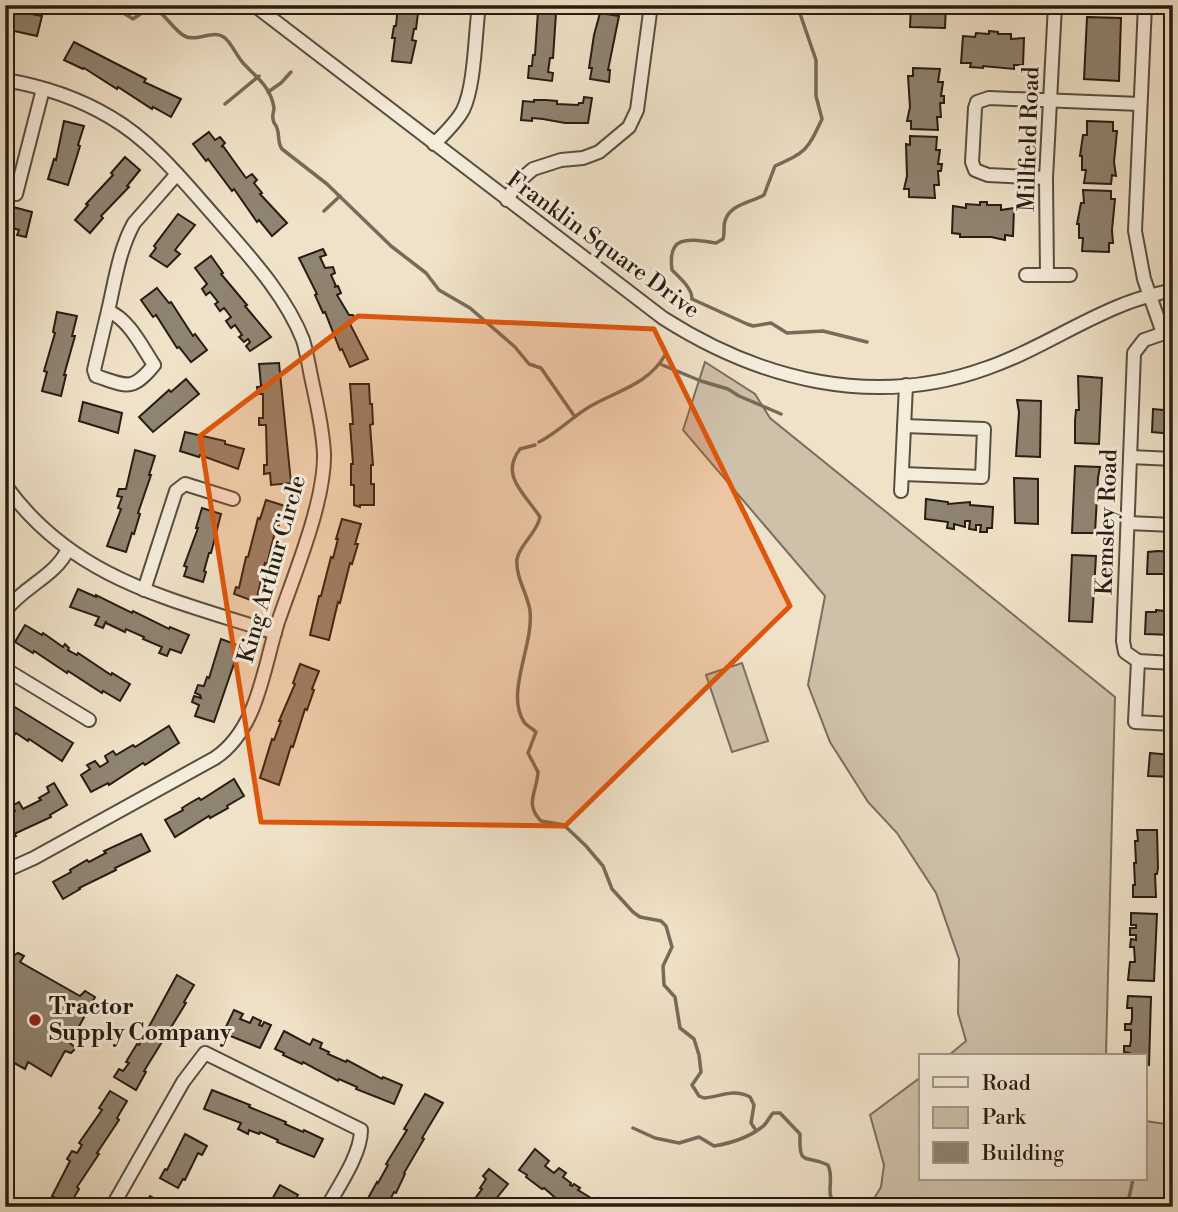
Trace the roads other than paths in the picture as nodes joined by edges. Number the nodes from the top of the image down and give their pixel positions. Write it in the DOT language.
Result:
graph roads {
  1 [pos="479,5"];
  2 [pos="651,5"];
  3 [pos="1055,5"];
  4 [pos="1145,5"];
  5 [pos="256,6"];
  6 [pos="5,80"];
  7 [pos="43,89"];
  8 [pos="1051,102"];
  9 [pos="1140,104"];
  10 [pos="434,144"];
  11 [pos="1173,152"];
  12 [pos="177,174"];
  13 [pos="1173,175"];
  14 [pos="1046,178"];
  15 [pos="16,194"];
  16 [pos="507,200"];
  17 [pos="1026,275"];
  18 [pos="1047,275"];
  19 [pos="1070,275"];
  20 [pos="1173,290"];
  21 [pos="1148,296"];
  22 [pos="108,311"];
  23 [pos="1168,332"];
  24 [pos="906,385"];
  25 [pos="904,426"];
  26 [pos="1130,457"];
  27 [pos="1173,459"];
  28 [pos="902,474"];
  29 [pos="5,485"];
  30 [pos="901,491"];
  31 [pos="233,499"];
  32 [pos="1128,523"];
  33 [pos="1173,525"];
  34 [pos="68,549"];
  35 [pos="144,590"];
  36 [pos="5,611"];
  37 [pos="275,633"];
  38 [pos="1138,661"];
  39 [pos="1173,663"];
  40 [pos="5,669"];
  41 [pos="89,720"];
  42 [pos="1173,724"];
  43 [pos="5,871"];
  44 [pos="112,1207"];
  45 [pos="327,1207"];
  1 -- 10 [label="street"];
  2 -- 16 [label="street"];
  3 -- 8 [label="street, Millfield Road"];
  4 -- 9 [label="street"];
  5 -- 10 [label="street, Franklin Square Drive"];
  6 -- 7 [label="street, King Arthur Circle"];
  7 -- 12 [label="street, King Arthur Circle"];
  7 -- 15 [label="street"];
  8 -- 9 [label="street"];
  8 -- 14 [label="street, Millfield Road"];
  8 -- 14 [label="street"];
  9 -- 21 [label="street"];
  10 -- 16 [label="street, Franklin Square Drive"];
  11 -- 13 [label="street"];
  12 -- 22 [label="street"];
  12 -- 37 [label="street, King Arthur Circle"];
  14 -- 18 [label="street, Millfield Road"];
  16 -- 24 [label="street, Franklin Square Drive"];
  17 -- 18 [label="street"];
  18 -- 19 [label="street"];
  20 -- 21 [label="street, Franklin Square Drive"];
  21 -- 23 [label="street"];
  21 -- 24 [label="street, Franklin Square Drive"];
  22 -- 22 [label="street"];
  23 -- 26 [label="street, Kemsley Road"];
  24 -- 25 [label="street"];
  25 -- 28 [label="street"];
  25 -- 28 [label="street"];
  26 -- 27 [label="street"];
  26 -- 32 [label="street, Kemsley Road"];
  28 -- 30 [label="street"];
  29 -- 34 [label="street"];
  31 -- 35 [label="street"];
  32 -- 33 [label="street"];
  32 -- 38 [label="street, Kemsley Road"];
  34 -- 35 [label="street"];
  34 -- 36 [label="street"];
  35 -- 37 [label="street"];
  37 -- 43 [label="street, King Arthur Circle"];
  38 -- 39 [label="street"];
  38 -- 42 [label="street"];
  40 -- 41 [label="street"];
  44 -- 45 [label="street"];
}
